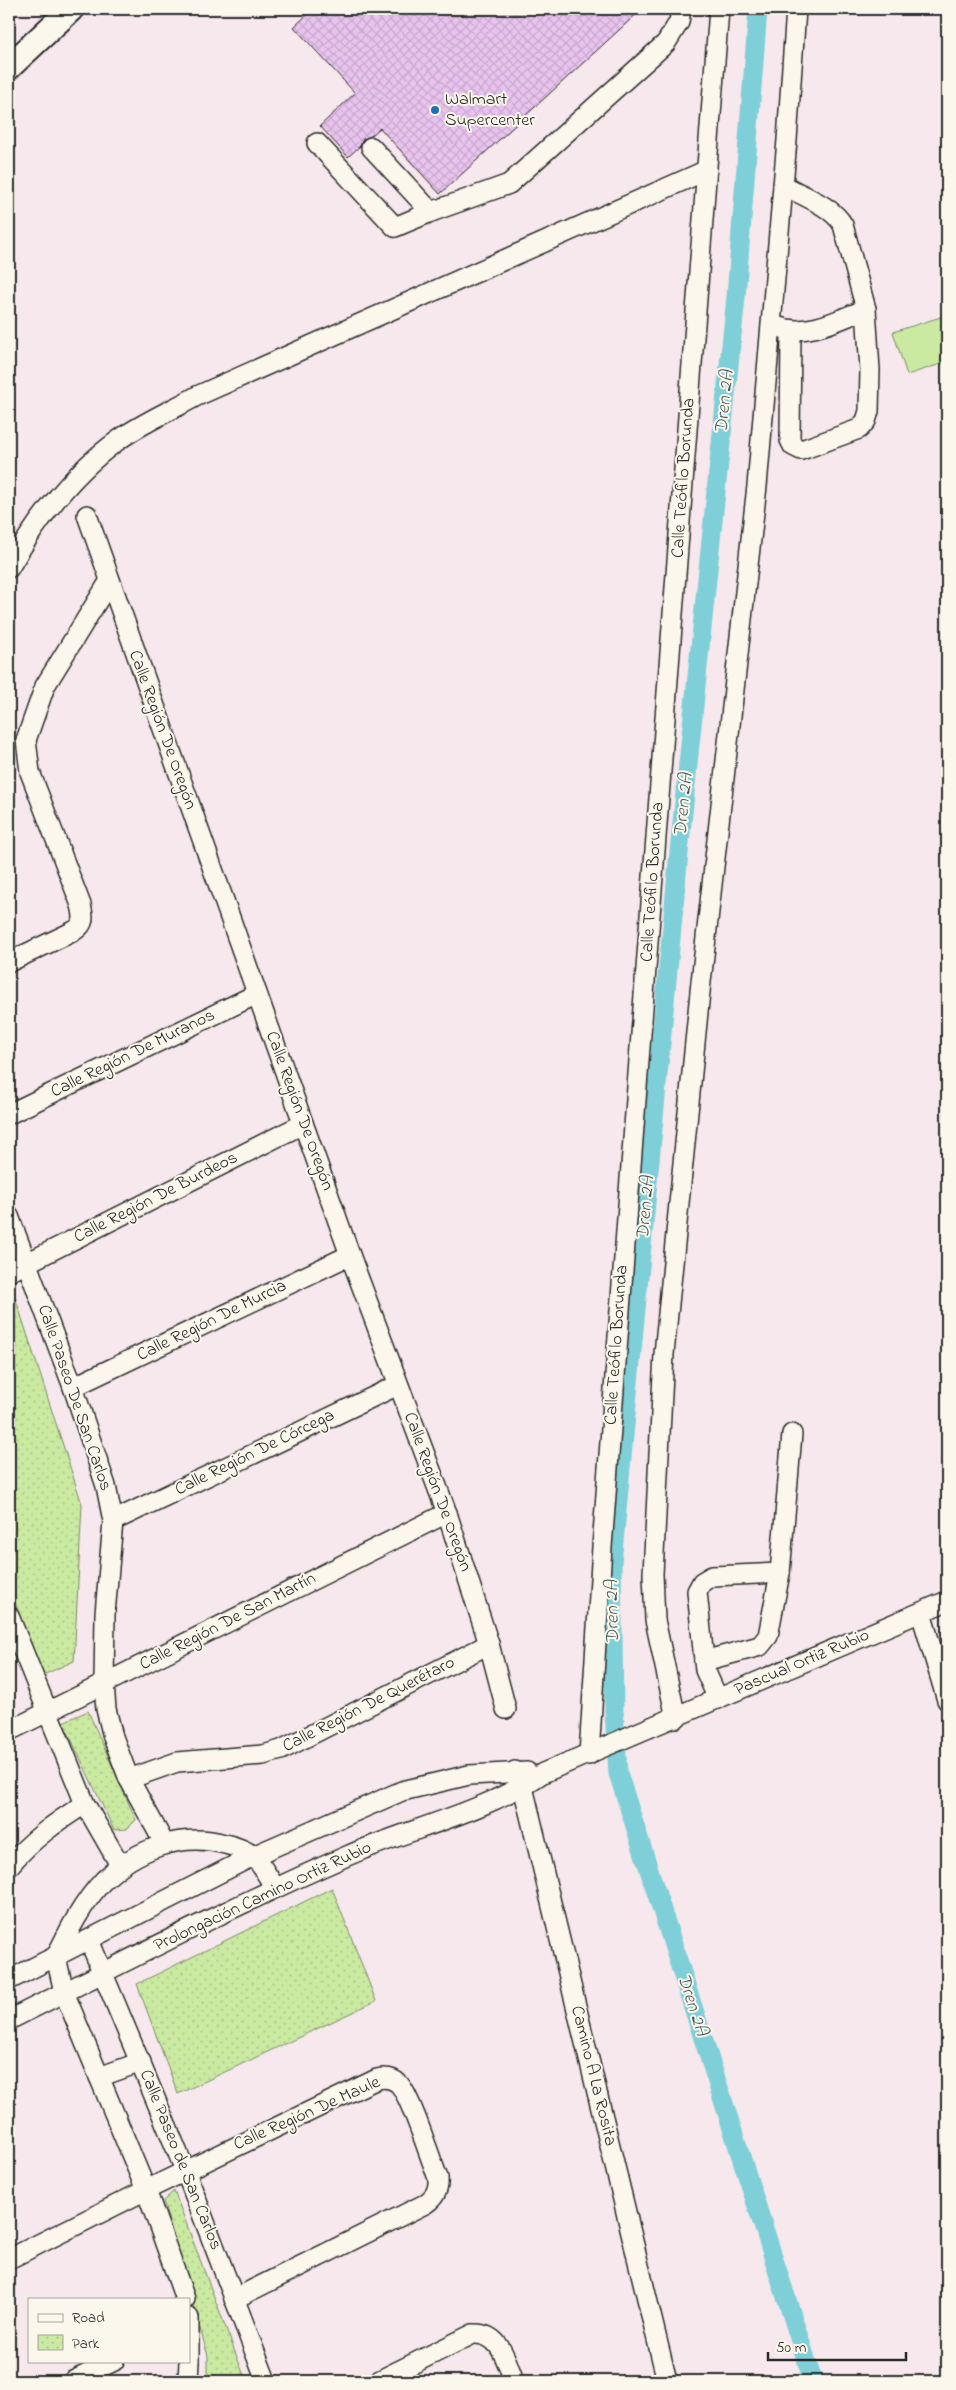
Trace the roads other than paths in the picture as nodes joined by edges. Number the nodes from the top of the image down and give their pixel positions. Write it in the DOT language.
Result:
graph roads {
  1 [pos="71,9"];
  2 [pos="681,9"];
  3 [pos="719,9"];
  4 [pos="796,9"];
  5 [pos="9,67"];
  6 [pos="317,143"];
  7 [pos="371,147"];
  8 [pos="707,170"];
  9 [pos="783,185"];
  10 [pos="432,212"];
  11 [pos="866,309"];
  12 [pos="771,324"];
  13 [pos="791,331"];
  14 [pos="87,515"];
  15 [pos="9,568"];
  16 [pos="109,582"];
  17 [pos="9,962"];
  18 [pos="257,994"];
  19 [pos="9,1114"];
  20 [pos="303,1124"];
  21 [pos="9,1216"];
  22 [pos="350,1255"];
  23 [pos="26,1263"];
  24 [pos="9,1272"];
  25 [pos="398,1385"];
  26 [pos="73,1387"];
  27 [pos="792,1434"];
  28 [pos="447,1513"];
  29 [pos="113,1521"];
  30 [pos="780,1573"];
  31 [pos="947,1602"];
  32 [pos="921,1613"];
  33 [pos="9,1616"];
  34 [pos="489,1644"];
  35 [pos="704,1661"];
  36 [pos="104,1684"];
  37 [pos="718,1699"];
  38 [pos="947,1700"];
  39 [pos="506,1709"];
  40 [pos="46,1712"];
  41 [pos="676,1718"];
  42 [pos="9,1731"];
  43 [pos="589,1755"];
  44 [pos="129,1779"];
  45 [pos="519,1779"];
  46 [pos="85,1804"];
  47 [pos="164,1843"];
  48 [pos="253,1856"];
  49 [pos="120,1865"];
  50 [pos="9,1866"];
  51 [pos="275,1887"];
  52 [pos="89,1940"];
  53 [pos="56,1957"];
  54 [pos="104,1973"];
  55 [pos="9,1980"];
  56 [pos="64,1992"];
  57 [pos="9,2020"];
  58 [pos="141,2062"];
  59 [pos="99,2077"];
  60 [pos="185,2170"];
  61 [pos="146,2190"];
  62 [pos="9,2259"];
  63 [pos="185,2298"];
  64 [pos="234,2299"];
  65 [pos="112,2362"];
  66 [pos="189,2362"];
  67 [pos="73,2381"];
  68 [pos="188,2381"];
  69 [pos="266,2381"];
  70 [pos="378,2381"];
  71 [pos="514,2381"];
  72 [pos="667,2381"];
  1 -- 5 [label="main road"];
  2 -- 10 [label="street"];
  3 -- 8 [label="street, Calle Teófilo Borunda"];
  4 -- 9 [label="street"];
  6 -- 10 [label="street"];
  7 -- 10 [label="street"];
  8 -- 15 [label="street"];
  8 -- 43 [label="street, Calle Teófilo Borunda"];
  9 -- 11 [label="street"];
  9 -- 12 [label="street"];
  11 -- 13 [label="street"];
  11 -- 13 [label="street"];
  12 -- 13 [label="street"];
  12 -- 41 [label="street"];
  14 -- 16 [label="street, Calle Región De Oregón"];
  16 -- 17 [label="street"];
  16 -- 18 [label="street, Calle Región De Oregón"];
  18 -- 19 [label="street, Calle Región De Muranos"];
  18 -- 20 [label="street, Calle Región De Oregón"];
  20 -- 22 [label="street, Calle Región De Oregón"];
  20 -- 23 [label="street, Calle Región De Burdeos"];
  21 -- 23 [label="street, Calle Paseo De San Carlos"];
  22 -- 25 [label="street, Calle Región De Oregón"];
  22 -- 26 [label="street, Calle Región De Murcia"];
  23 -- 24 [label="street, Calle Región De Burdeos"];
  23 -- 26 [label="street, Calle Paseo De San Carlos"];
  25 -- 28 [label="street, Calle Región De Oregón"];
  25 -- 29 [label="street, Calle Región De Córcega"];
  26 -- 29 [label="street, Calle Paseo De San Carlos"];
  27 -- 30 [label="street"];
  28 -- 34 [label="street, Calle Región De Oregón"];
  28 -- 36 [label="street, Calle Región De San Martín"];
  29 -- 36 [label="street, Calle Paseo De San Carlos"];
  30 -- 35 [label="street"];
  30 -- 35 [label="street"];
  31 -- 32 [label="street, Pascual Ortiz Rubio"];
  32 -- 37 [label="street, Pascual Ortiz Rubio"];
  32 -- 38 [label="street"];
  33 -- 40 [label="street"];
  34 -- 39 [label="street, Calle Región De Oregón"];
  34 -- 44 [label="street, Calle Región De Querétaro"];
  35 -- 37 [label="street"];
  36 -- 40 [label="street, Calle Región De San Martín"];
  36 -- 44 [label="street, Calle Paseo De San Carlos"];
  37 -- 41 [label="street, Pascual Ortiz Rubio"];
  40 -- 42 [label="street, Calle Región De San Martín"];
  40 -- 46 [label="street"];
  41 -- 43 [label="street, Pascual Ortiz Rubio"];
  43 -- 45 [label="street, Pascual Ortiz Rubio"];
  44 -- 47 [label="street, Calle Paseo De San Carlos"];
  45 -- 48 [label="street, Prolongación Camino Ortiz Rubio"];
  45 -- 51 [label="street, Prolongación Camino Ortiz Rubio"];
  45 -- 72 [label="street, Camino A La Rosita"];
  46 -- 49 [label="street"];
  46 -- 50 [label="street"];
  47 -- 48 [label="street"];
  47 -- 49 [label="street"];
  48 -- 51 [label="street"];
  48 -- 52 [label="street, Prolongación Camino Ortiz Rubio"];
  49 -- 53 [label="street"];
  51 -- 54 [label="street, Prolongación Camino Ortiz Rubio"];
  52 -- 53 [label="street, Prolongación Camino Ortiz Rubio"];
  52 -- 54 [label="street, Calle Paseo de San Carlos"];
  53 -- 55 [label="street, Prolongación Camino Ortiz Rubio"];
  53 -- 56 [label="street"];
  54 -- 56 [label="street, Prolongación Camino Ortiz Rubio"];
  54 -- 58 [label="street, Calle Paseo de San Carlos"];
  56 -- 57 [label="street, Prolongación Camino Ortiz Rubio"];
  56 -- 59 [label="street"];
  58 -- 59 [label="street"];
  58 -- 60 [label="street, Calle Paseo de San Carlos"];
  59 -- 61 [label="street"];
  60 -- 61 [label="street, Calle Región De Maule"];
  60 -- 64 [label="street, Calle Paseo de San Carlos"];
  60 -- 64 [label="street, Calle Región De Maule"];
  61 -- 62 [label="street, Calle Región De Maule"];
  61 -- 63 [label="street"];
  64 -- 69 [label="street, Calle Paseo de San Carlos"];
  65 -- 67 [label="street"];
  66 -- 68 [label="street"];
  70 -- 71 [label="street"];
}
